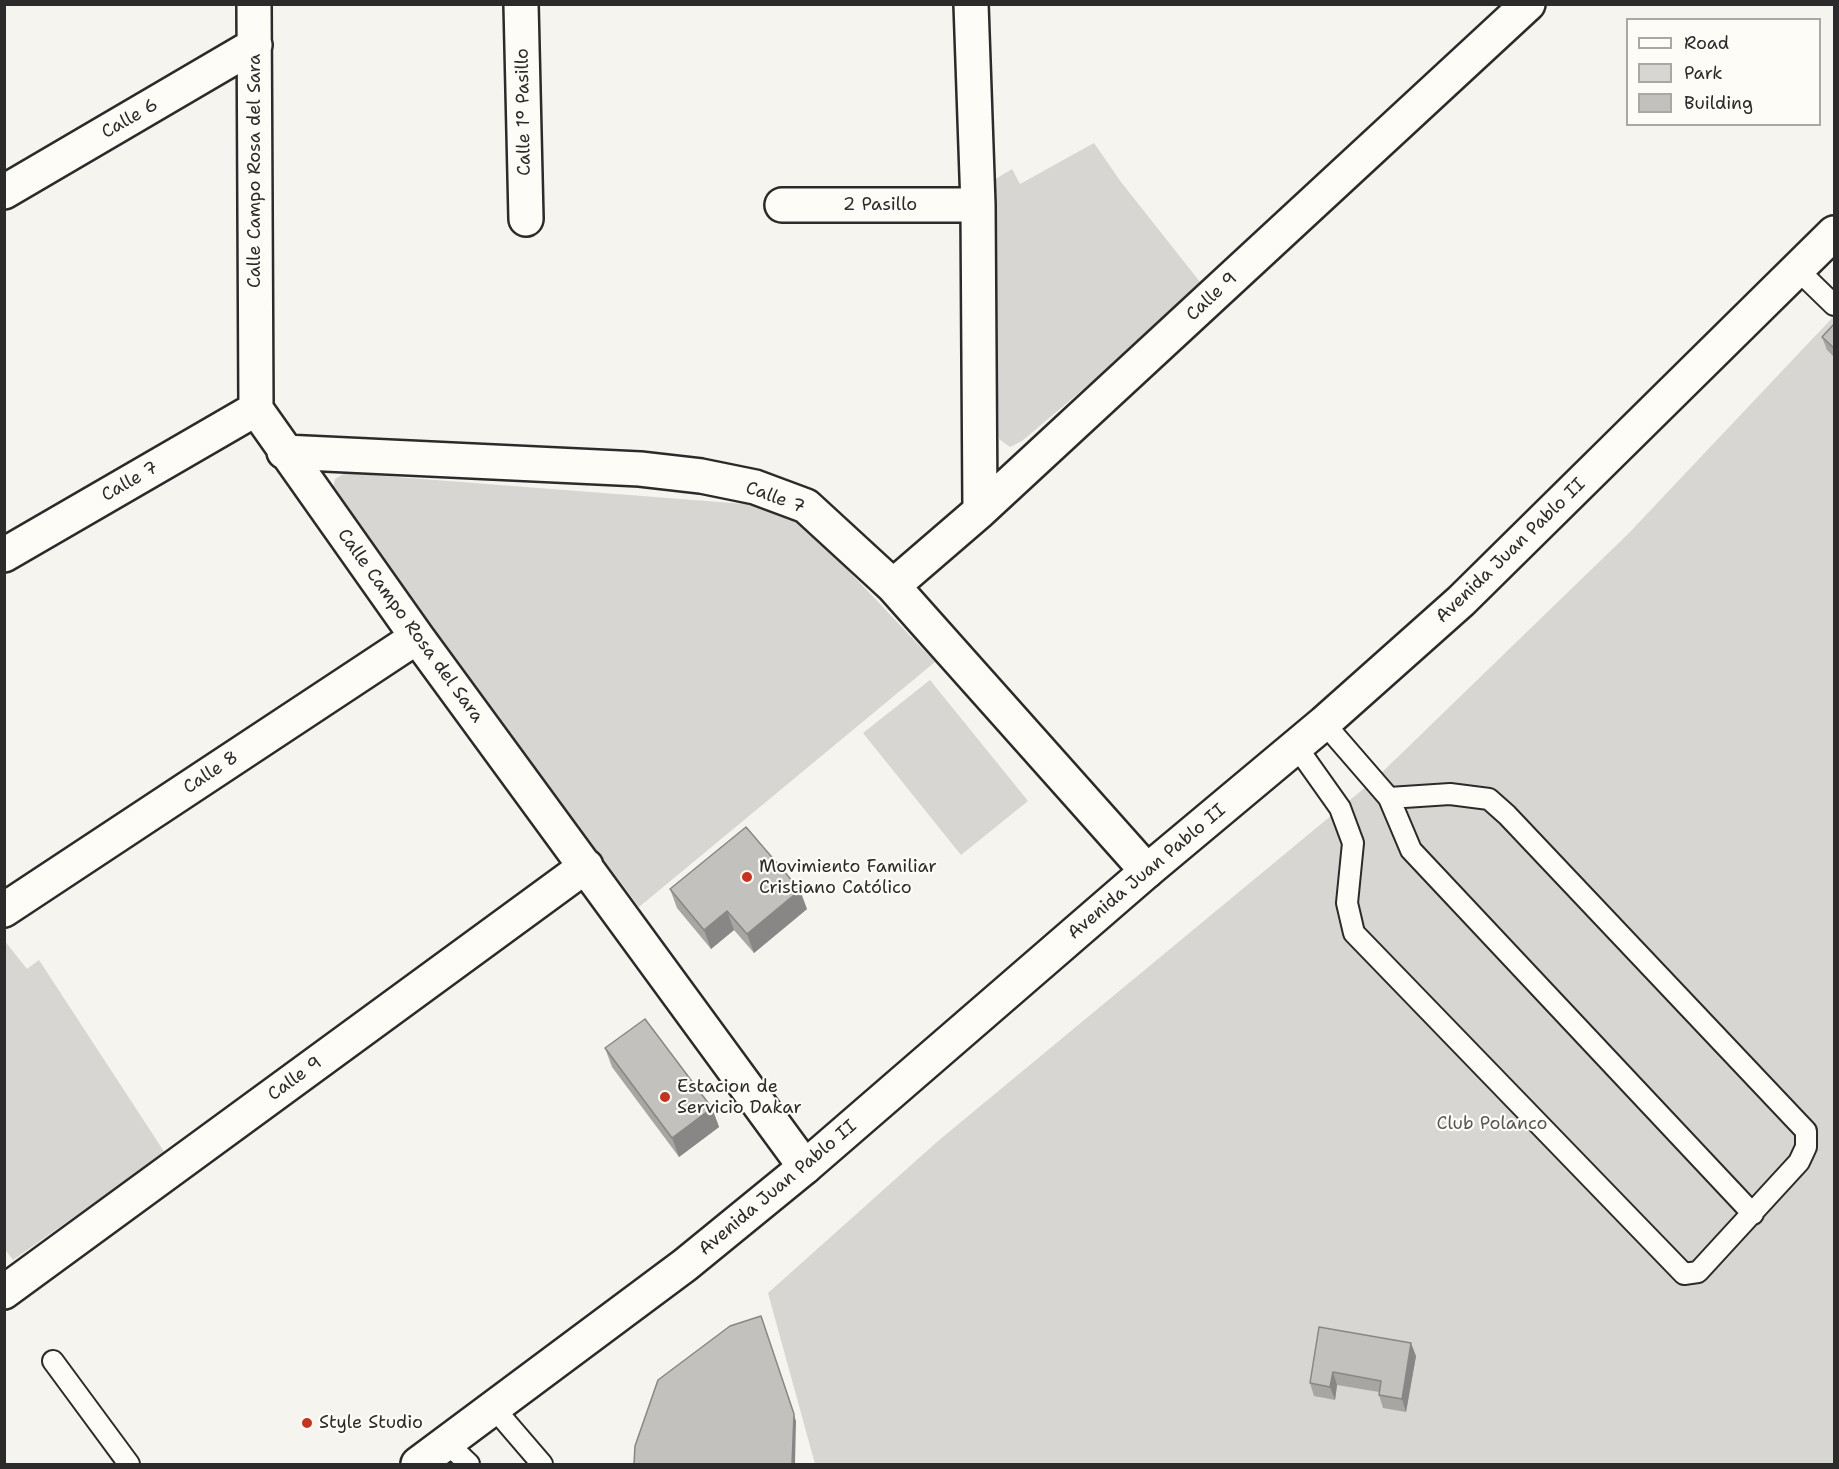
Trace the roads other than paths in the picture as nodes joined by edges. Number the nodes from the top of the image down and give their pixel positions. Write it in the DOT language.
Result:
graph roads {
  1 [pos="254,4"];
  2 [pos="521,4"];
  3 [pos="972,4"];
  4 [pos="1528,4"];
  5 [pos="255,45"];
  6 [pos="4,192"];
  7 [pos="782,205"];
  8 [pos="978,205"];
  9 [pos="526,219"];
  10 [pos="1834,233"];
  11 [pos="1799,271"];
  12 [pos="1834,305"];
  13 [pos="256,409"];
  14 [pos="284,453"];
  15 [pos="980,511"];
  16 [pos="4,555"];
  17 [pos="893,586"];
  18 [pos="417,637"];
  19 [pos="1324,723"];
  20 [pos="1296,746"];
  21 [pos="1389,798"];
  22 [pos="586,866"];
  23 [pos="1147,871"];
  24 [pos="4,910"];
  25 [pos="806,1167"];
  26 [pos="1753,1214"];
  27 [pos="4,1292"];
  28 [pos="53,1361"];
  29 [pos="493,1407"];
  30 [pos="458,1454"];
  31 [pos="129,1464"];
  32 [pos="418,1464"];
  33 [pos="542,1464"];
  1 -- 5 [label="street, Calle Campo Rosa del Sara"];
  2 -- 9 [label="street, Calle 1º Pasillo"];
  3 -- 8 [label="street"];
  4 -- 15 [label="street, Calle 9"];
  5 -- 6 [label="street, Calle 6"];
  5 -- 13 [label="street, Calle Campo Rosa del Sara"];
  7 -- 8 [label="street, 2 Pasillo"];
  8 -- 15 [label="street"];
  10 -- 11 [label="street, Avenida Juan Pablo II"];
  11 -- 12 [label="lane"];
  11 -- 19 [label="street, Avenida Juan Pablo II"];
  13 -- 14 [label="street, Calle Campo Rosa del Sara"];
  13 -- 16 [label="street, Calle 7"];
  14 -- 17 [label="street, Calle 7"];
  14 -- 18 [label="street, Calle Campo Rosa del Sara"];
  15 -- 17 [label="street, Calle 9"];
  17 -- 23 [label="street, Calle 7"];
  18 -- 22 [label="street, Calle Campo Rosa del Sara"];
  18 -- 24 [label="street, Calle 8"];
  19 -- 20 [label="street, Avenida Juan Pablo II"];
  19 -- 21 [label="lane"];
  20 -- 23 [label="street, Avenida Juan Pablo II"];
  20 -- 26 [label="lane"];
  21 -- 26 [label="lane"];
  21 -- 26 [label="lane"];
  22 -- 25 [label="street, Calle Campo Rosa del Sara"];
  22 -- 27 [label="street, Calle 9"];
  23 -- 25 [label="street, Avenida Juan Pablo II"];
  25 -- 29 [label="street, Avenida Juan Pablo II"];
  28 -- 31 [label="lane"];
  29 -- 30 [label="street, Avenida Juan Pablo II"];
  29 -- 33 [label="lane"];
  30 -- 32 [label="street, Avenida Juan Pablo II"];
}
